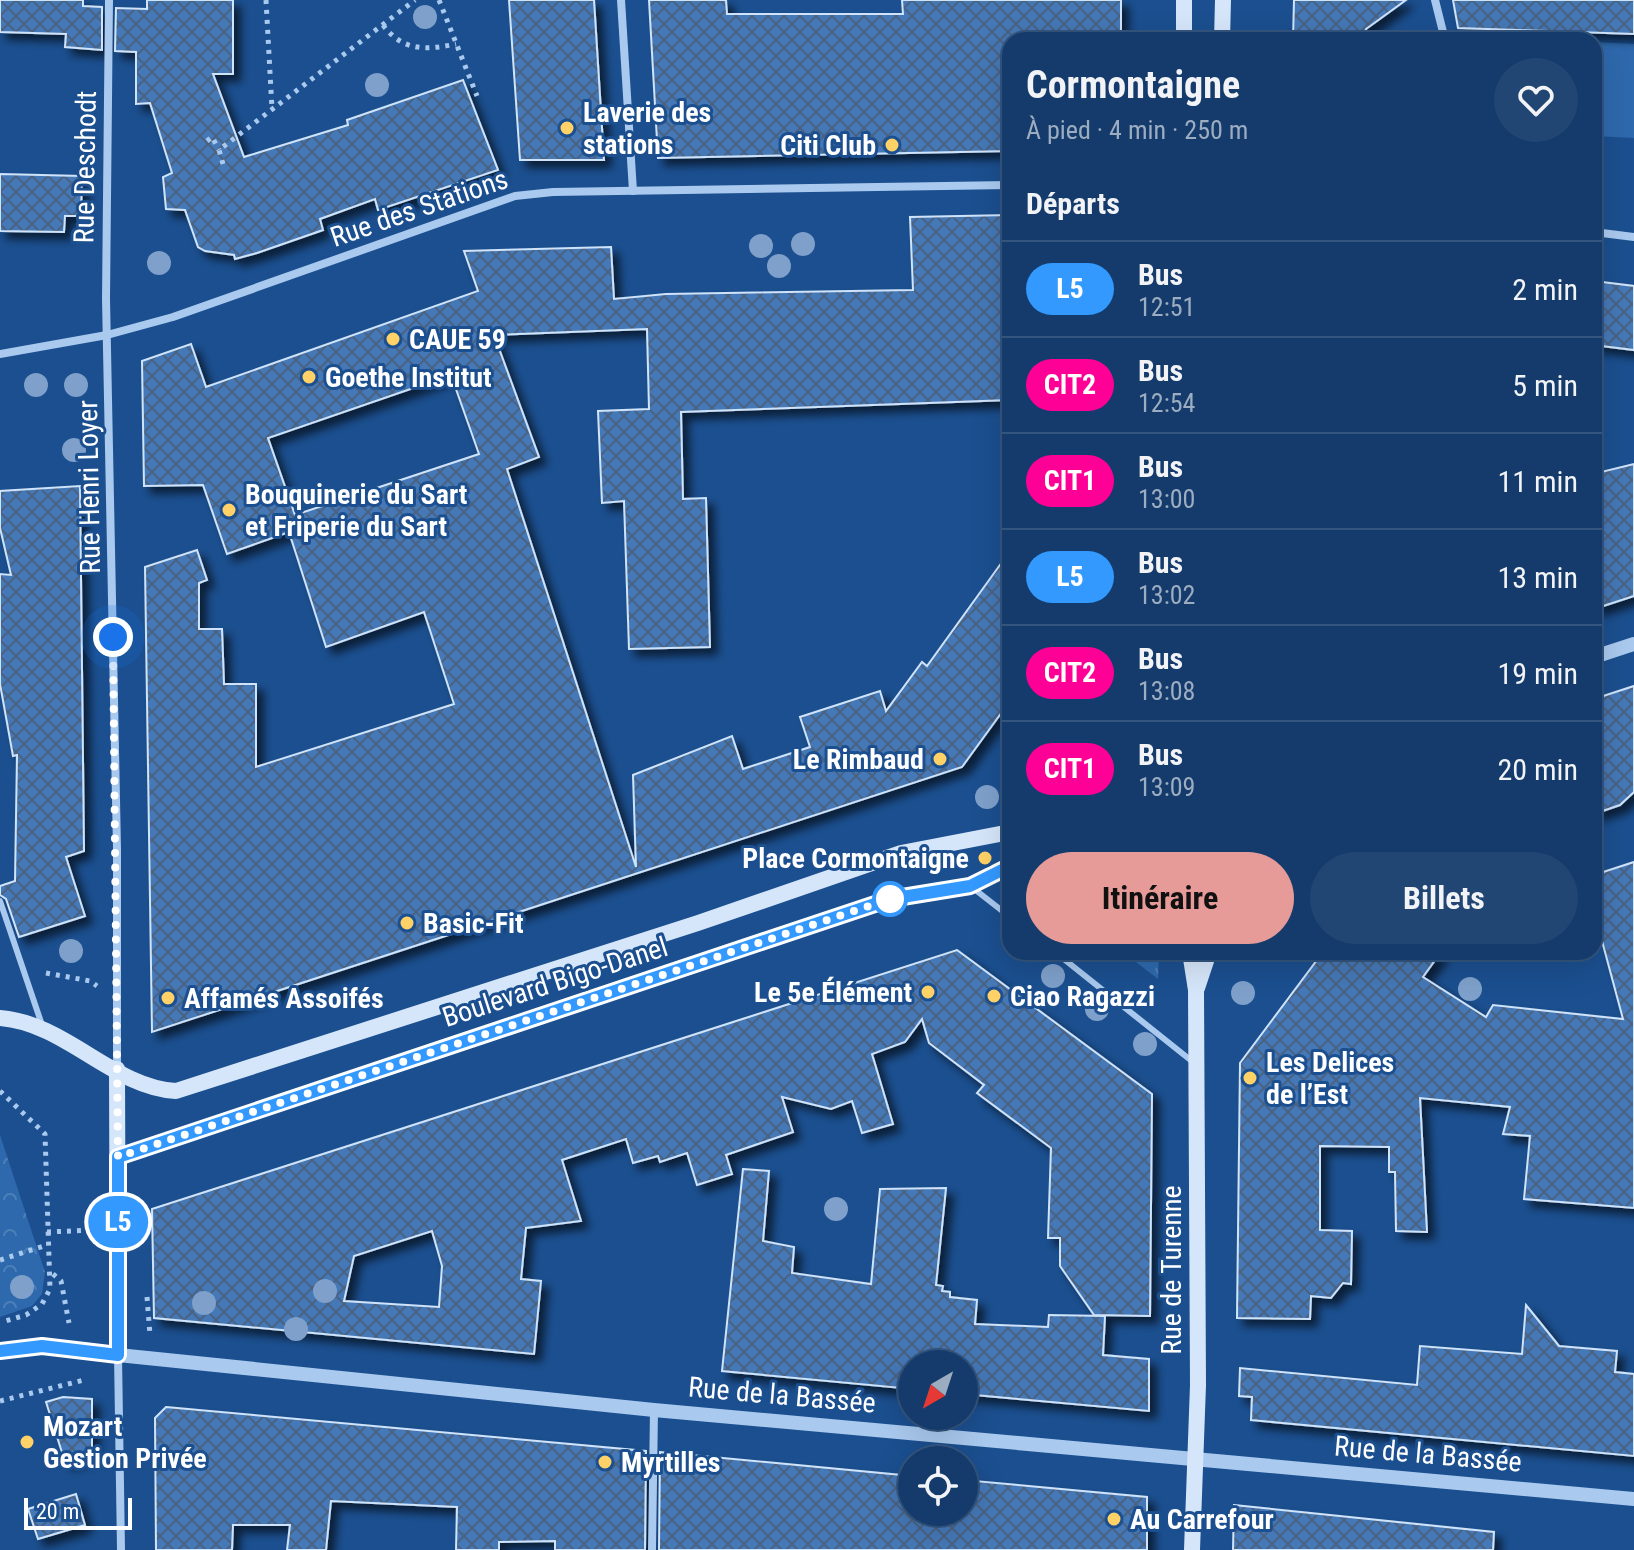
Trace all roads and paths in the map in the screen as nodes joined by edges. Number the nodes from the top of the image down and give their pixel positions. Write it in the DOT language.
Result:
graph roads {
  1 [pos="109,0"];
  2 [pos="266,0"];
  3 [pos="415,0"];
  4 [pos="439,0"];
  5 [pos="621,0"];
  6 [pos="1184,0"];
  7 [pos="1223,0"];
  8 [pos="1435,0"];
  9 [pos="383,25"];
  10 [pos="1184,32"];
  11 [pos="1222,32"];
  12 [pos="1443,32"];
  13 [pos="456,44"];
  14 [pos="477,96"];
  15 [pos="272,110"];
  16 [pos="207,141"];
  17 [pos="219,150"];
  18 [pos="223,164"];
  19 [pos="1002,185"];
  20 [pos="633,191"];
  21 [pos="1602,233"];
  22 [pos="1634,237"];
  23 [pos="107,335"];
  24 [pos="0,354"];
  25 [pos="1634,644"];
  26 [pos="1602,654"];
  27 [pos="1002,834"];
  28 [pos="1002,870"];
  29 [pos="970,886"];
  30 [pos="0,901"];
  31 [pos="1002,911"];
  32 [pos="1065,960"];
  33 [pos="1191,960"];
  34 [pos="1206,960"];
  35 [pos="24,968"];
  36 [pos="1196,990"];
  37 [pos="118,999"];
  38 [pos="0,1018"];
  39 [pos="43,1028"];
  40 [pos="1196,1065"];
  41 [pos="117,1069"];
  42 [pos="0,1091"];
  43 [pos="118,1157"];
  44 [pos="47,1245"];
  45 [pos="0,1260"];
  46 [pos="0,1323"];
  47 [pos="0,1351"];
  48 [pos="118,1355"];
  49 [pos="119,1381"];
  50 [pos="0,1401"];
  51 [pos="654,1410"];
  52 [pos="1195,1459"];
  53 [pos="1634,1499"];
  54 [pos="121,1550"];
  55 [pos="652,1550"];
  56 [pos="1192,1550"];
  1 -- 23 [label="street, Rue Deschodt"];
  2 -- 15 [label="path"];
  3 -- 9 [label="path"];
  4 -- 13 [label="path"];
  5 -- 20 [label="street"];
  6 -- 10 [label="main road"];
  7 -- 11 [label="main road"];
  8 -- 12 [label="street"];
  9 -- 13 [label="path"];
  9 -- 15 [label="path"];
  13 -- 14 [label="path"];
  15 -- 17 [label="path"];
  16 -- 17 [label="path"];
  17 -- 18 [label="path"];
  19 -- 20 [label="street, Rue des Stations"];
  20 -- 23 [label="street, Rue des Stations"];
  21 -- 22 [label="street"];
  23 -- 24 [label="street, Rue des Stations"];
  23 -- 37 [label="street, Rue Henri Loyer"];
  25 -- 26 [label="street"];
  27 -- 41 [label="main road, Boulevard Bigo-Danel"];
  28 -- 29 [label="main road, Boulevard Bigo-Danel"];
  29 -- 31 [label="lane"];
  29 -- 43 [label="main road, Boulevard Bigo-Danel"];
  30 -- 35 [label="lane"];
  32 -- 40 [label="lane"];
  33 -- 36 [label="main road, Rue de Turenne"];
  34 -- 36 [label="main road, Rue de Turenne"];
  35 -- 37 [label="path"];
  35 -- 39 [label="lane"];
  36 -- 40 [label="main road, Rue de Turenne"];
  37 -- 41 [label="street, Rue Henri Loyer"];
  38 -- 39 [label="main road"];
  39 -- 41 [label="main road"];
  40 -- 52 [label="main road, Rue de Turenne"];
  41 -- 43 [label="main road"];
  42 -- 44 [label="path"];
  43 -- 48 [label="main road"];
  44 -- 45 [label="path"];
  44 -- 46 [label="path"];
  47 -- 48 [label="main road"];
  48 -- 49 [label="street"];
  48 -- 51 [label="street, Rue de la Bassée"];
  49 -- 50 [label="path"];
  49 -- 54 [label="street"];
  51 -- 52 [label="street, Rue de la Bassée"];
  51 -- 55 [label="street"];
  52 -- 53 [label="street, Rue de la Bassée"];
  52 -- 56 [label="main road, Rue de Turenne"];
}
